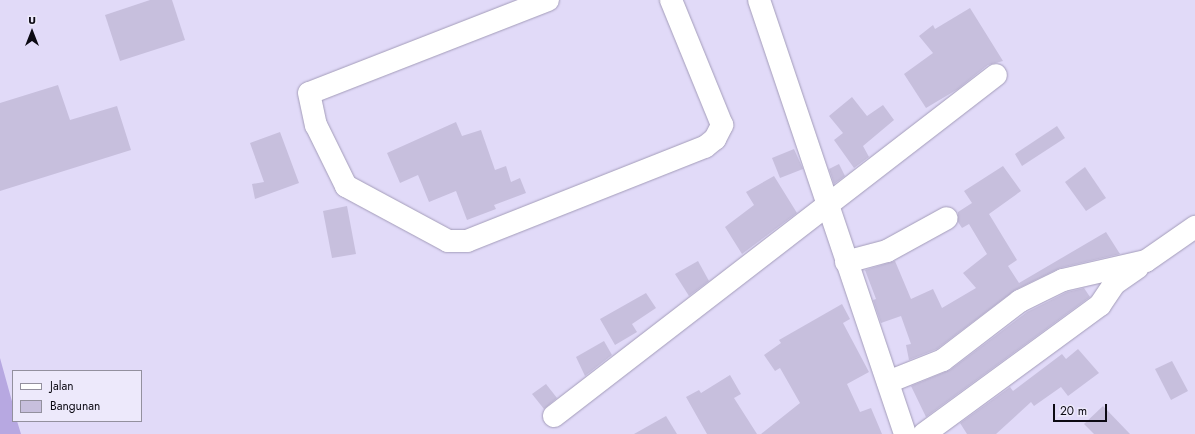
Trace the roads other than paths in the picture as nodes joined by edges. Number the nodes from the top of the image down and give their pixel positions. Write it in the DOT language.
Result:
graph roads {
  1 [pos="548,0"];
  2 [pos="671,0"];
  3 [pos="759,0"];
  4 [pos="996,75"];
  5 [pos="828,203"];
  6 [pos="947,218"];
  7 [pos="1195,227"];
  8 [pos="846,262"];
  9 [pos="1110,277"];
  10 [pos="888,382"];
  11 [pos="554,416"];
  12 [pos="905,434"];
  13 [pos="924,434"];
  1 -- 2 [label="street"];
  3 -- 5 [label="street"];
  4 -- 5 [label="street"];
  5 -- 8 [label="street"];
  5 -- 11 [label="street"];
  6 -- 8 [label="street"];
  7 -- 9 [label="street"];
  8 -- 10 [label="street"];
  9 -- 10 [label="street"];
  9 -- 13 [label="street"];
  10 -- 12 [label="street"];
}
